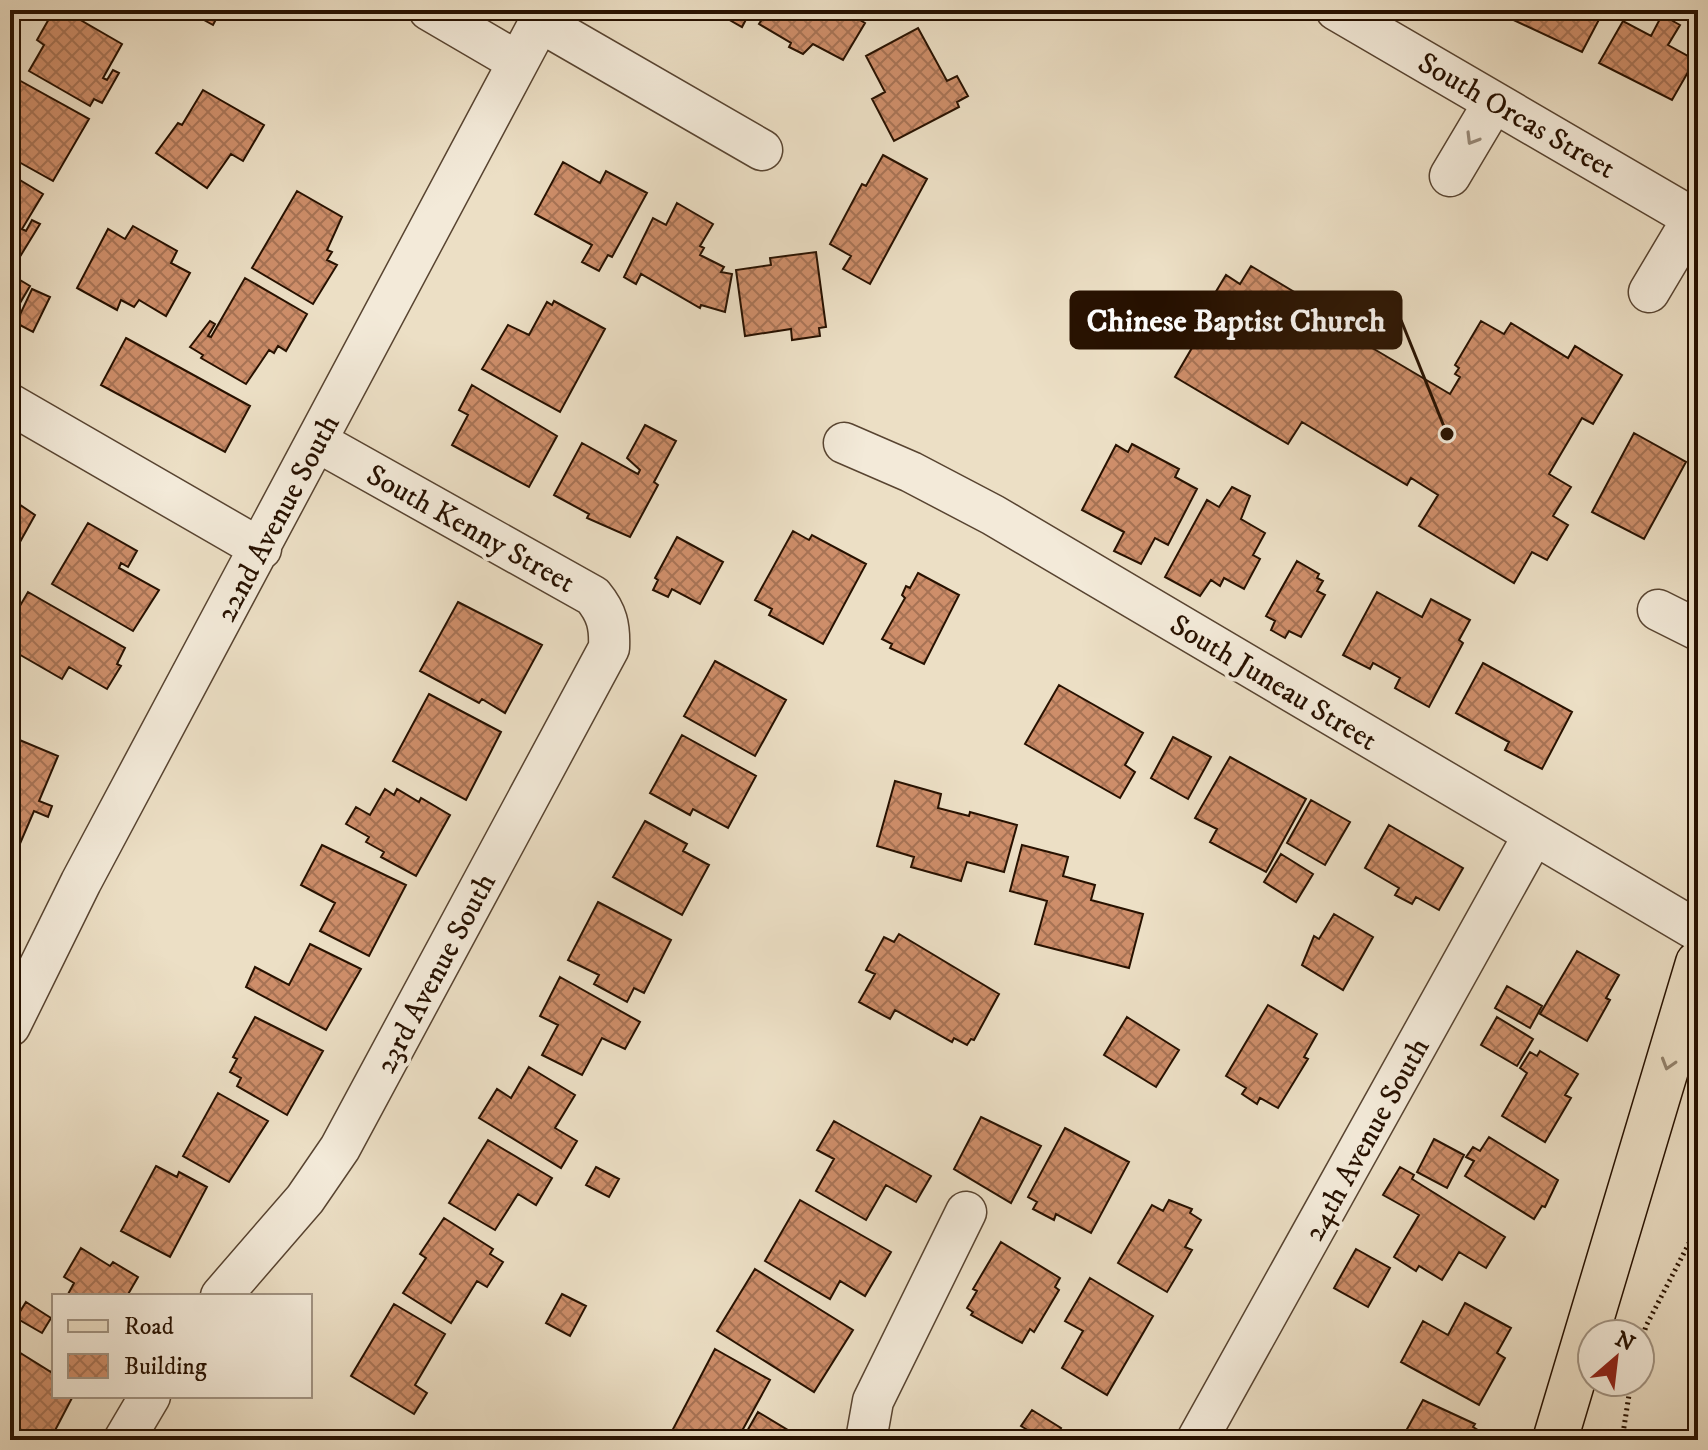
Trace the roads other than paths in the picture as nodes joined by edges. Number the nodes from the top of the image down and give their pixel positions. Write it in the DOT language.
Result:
graph roads {
  1 [pos="429,10"];
  2 [pos="1348,13"];
  3 [pos="543,16"];
  4 [pos="518,62"];
  5 [pos="1494,102"];
  6 [pos="762,150"];
  7 [pos="1450,176"];
  8 [pos="1696,220"];
  9 [pos="1649,292"];
  10 [pos="10,404"];
  11 [pos="318,442"];
  12 [pos="844,443"];
  13 [pos="261,549"];
  14 [pos="1658,610"];
  15 [pos="610,627"];
  16 [pos="1698,630"];
  17 [pos="1533,836"];
  18 [pos="1698,931"];
  19 [pos="1698,963"];
  20 [pos="11,1021"];
  21 [pos="966,1212"];
  22 [pos="223,1294"];
  23 [pos="149,1398"];
  24 [pos="124,1440"];
  25 [pos="866,1440"];
  26 [pos="1197,1440"];
  27 [pos="1555,1440"];
  1 -- 4 [label="street"];
  2 -- 5 [label="street, South Orcas Street"];
  3 -- 4 [label="street, 22nd Avenue South"];
  3 -- 6 [label="street"];
  4 -- 11 [label="street, 22nd Avenue South"];
  5 -- 7 [label="street, one-way"];
  5 -- 8 [label="street, South Orcas Street"];
  8 -- 9 [label="street"];
  10 -- 13 [label="street"];
  11 -- 13 [label="street, 22nd Avenue South"];
  11 -- 15 [label="street, South Kenny Street"];
  12 -- 17 [label="street, South Juneau Street"];
  13 -- 20 [label="street, 22nd Avenue South"];
  14 -- 16 [label="street"];
  15 -- 22 [label="street, 23rd Avenue South"];
  17 -- 18 [label="street, South Juneau Street"];
  17 -- 26 [label="street, 24th Avenue South"];
  19 -- 27 [label="main road, one-way"];
  21 -- 25 [label="street"];
  23 -- 24 [label="street"];
}
